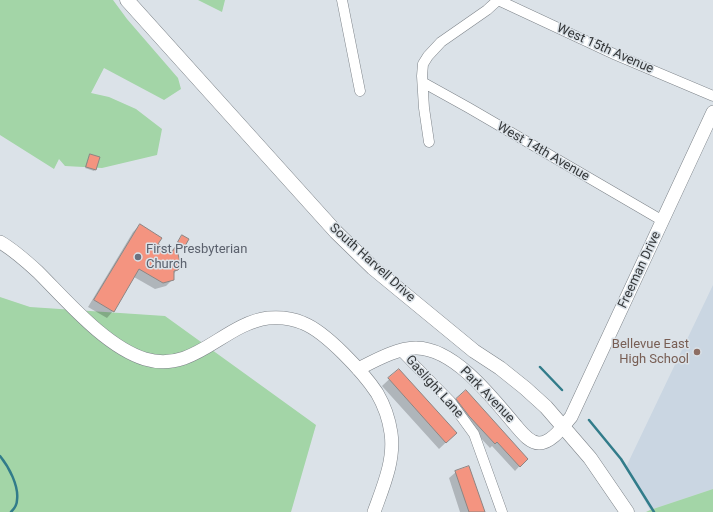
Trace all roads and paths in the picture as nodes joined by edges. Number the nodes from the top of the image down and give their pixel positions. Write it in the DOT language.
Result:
graph roads {
  1 [pos="127,0"];
  2 [pos="342,0"];
  3 [pos="498,0"];
  4 [pos="424,83"];
  5 [pos="360,90"];
  6 [pos="713,96"];
  7 [pos="713,112"];
  8 [pos="429,142"];
  9 [pos="663,220"];
  10 [pos="0,242"];
  11 [pos="400,350"];
  12 [pos="358,370"];
  13 [pos="563,426"];
  14 [pos="374,512"];
  15 [pos="502,512"];
  16 [pos="627,512"];
  1 -- 13 [label="main road, South Harvell Drive"];
  2 -- 5 [label="street"];
  3 -- 4 [label="street"];
  3 -- 6 [label="street, West 15th Avenue"];
  4 -- 8 [label="street"];
  4 -- 9 [label="street, West 14th Avenue"];
  7 -- 9 [label="street, Freeman Drive"];
  9 -- 13 [label="street, Freeman Drive"];
  10 -- 12 [label="street"];
  11 -- 12 [label="street, Park Avenue"];
  11 -- 13 [label="street, Park Avenue"];
  11 -- 15 [label="street, Gaslight Lane"];
  12 -- 14 [label="street"];
  13 -- 16 [label="main road, South Harvell Drive"];
}
